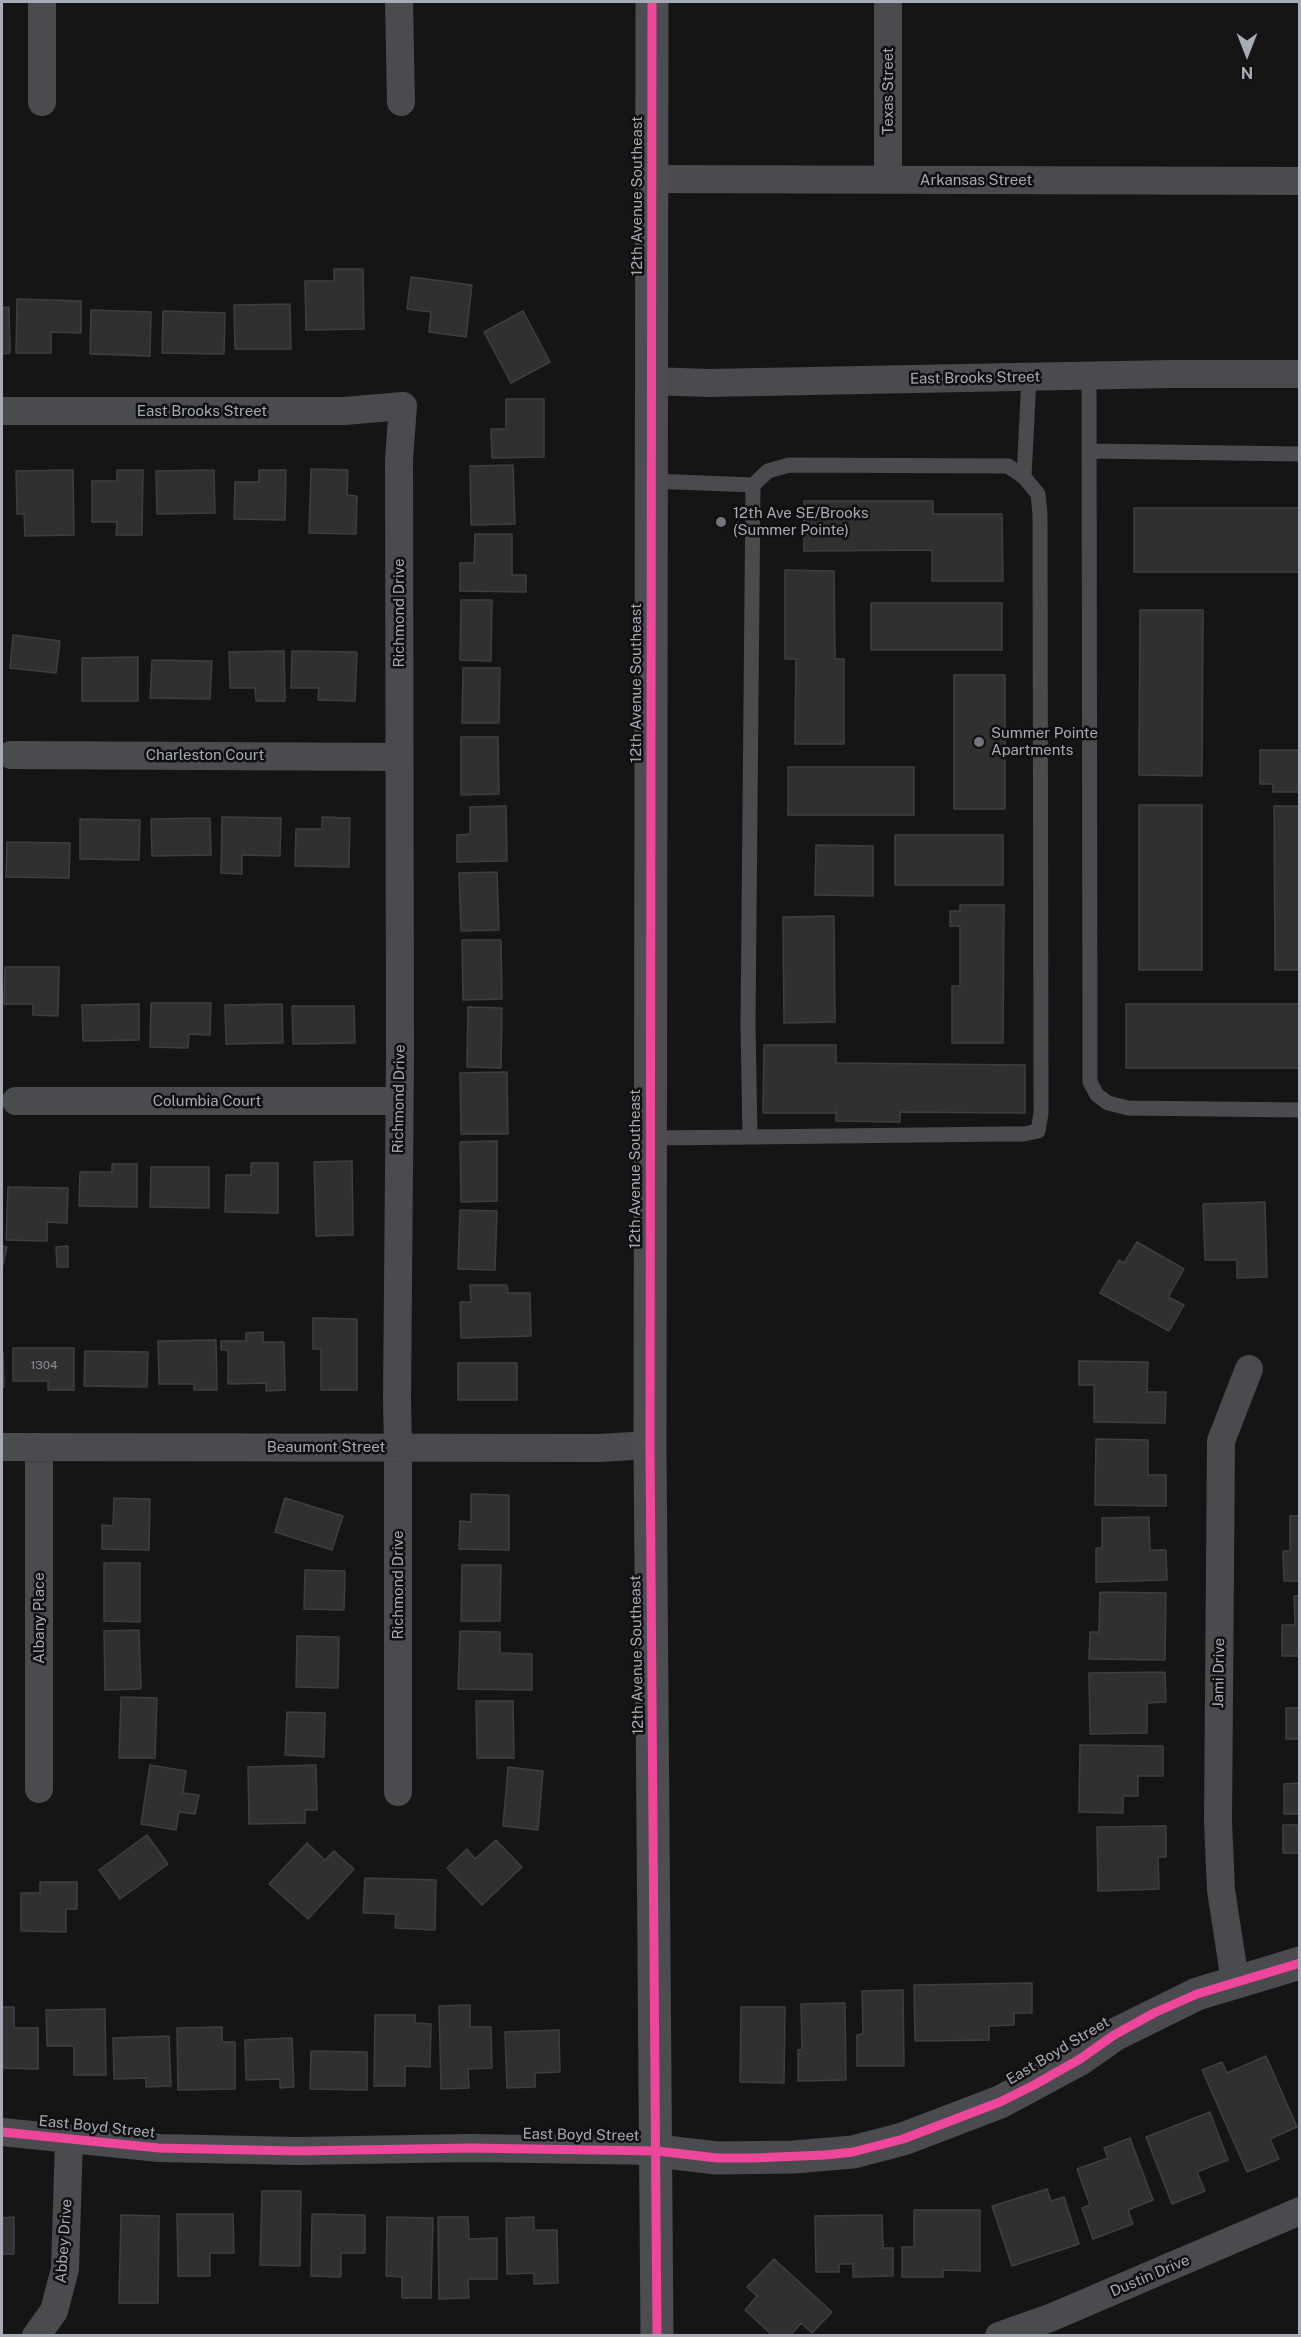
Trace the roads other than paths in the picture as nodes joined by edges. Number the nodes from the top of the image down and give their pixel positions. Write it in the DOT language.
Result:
graph roads {
  1 [pos="42,2"];
  2 [pos="399,2"];
  3 [pos="652,2"];
  4 [pos="888,2"];
  5 [pos="42,102"];
  6 [pos="401,102"];
  7 [pos="653,179"];
  8 [pos="888,180"];
  9 [pos="1299,181"];
  10 [pos="1299,374"];
  11 [pos="1089,376"];
  12 [pos="1029,377"];
  13 [pos="651,381"];
  14 [pos="403,405"];
  15 [pos="2,411"];
  16 [pos="1089,452"];
  17 [pos="1299,454"];
  18 [pos="1024,477"];
  19 [pos="651,481"];
  20 [pos="753,485"];
  21 [pos="11,755"];
  22 [pos="398,757"];
  23 [pos="16,1101"];
  24 [pos="399,1101"];
  25 [pos="1299,1110"];
  26 [pos="750,1137"];
  27 [pos="650,1138"];
  28 [pos="1249,1369"];
  29 [pos="650,1445"];
  30 [pos="2,1447"];
  31 [pos="39,1447"];
  32 [pos="398,1447"];
  33 [pos="39,1789"];
  34 [pos="398,1792"];
  35 [pos="1299,1963"];
  36 [pos="1235,1981"];
  37 [pos="2,2132"];
  38 [pos="69,2139"];
  39 [pos="657,2151"];
  40 [pos="1299,2211"];
  41 [pos="36,2336"];
  42 [pos="657,2336"];
  43 [pos="999,2336"];
  1 -- 5 [label="street"];
  2 -- 6 [label="street"];
  3 -- 7 [label="main road, 12th Avenue Southeast"];
  4 -- 8 [label="street, Texas Street"];
  7 -- 8 [label="street, Arkansas Street"];
  7 -- 13 [label="main road, 12th Avenue Southeast"];
  8 -- 9 [label="street, Arkansas Street"];
  10 -- 11 [label="street, East Brooks Street"];
  11 -- 12 [label="street, East Brooks Street"];
  11 -- 16 [label="lane"];
  12 -- 13 [label="street, East Brooks Street"];
  12 -- 18 [label="lane"];
  13 -- 19 [label="main road, 12th Avenue Southeast"];
  14 -- 15 [label="street, East Brooks Street"];
  14 -- 22 [label="street, Richmond Drive"];
  16 -- 17 [label="lane"];
  16 -- 25 [label="lane"];
  18 -- 20 [label="lane"];
  18 -- 26 [label="lane"];
  19 -- 20 [label="lane"];
  19 -- 27 [label="main road, 12th Avenue Southeast"];
  20 -- 26 [label="lane"];
  21 -- 22 [label="street, Charleston Court"];
  22 -- 24 [label="street, Richmond Drive"];
  23 -- 24 [label="street, Columbia Court"];
  24 -- 32 [label="street, Richmond Drive"];
  26 -- 27 [label="lane"];
  27 -- 29 [label="main road, 12th Avenue Southeast"];
  28 -- 36 [label="street, Jami Drive"];
  29 -- 32 [label="street, Beaumont Street"];
  29 -- 39 [label="main road, 12th Avenue Southeast"];
  30 -- 31 [label="street, Beaumont Street"];
  31 -- 32 [label="street, Beaumont Street"];
  31 -- 33 [label="street, Albany Place"];
  32 -- 34 [label="street, Richmond Drive"];
  35 -- 36 [label="street, East Boyd Street"];
  36 -- 39 [label="street, East Boyd Street"];
  37 -- 38 [label="street, East Boyd Street"];
  38 -- 39 [label="street, East Boyd Street"];
  38 -- 41 [label="street, Abbey Drive"];
  39 -- 42 [label="main road, 12th Avenue Southeast"];
  40 -- 43 [label="street, Dustin Drive"];
}
